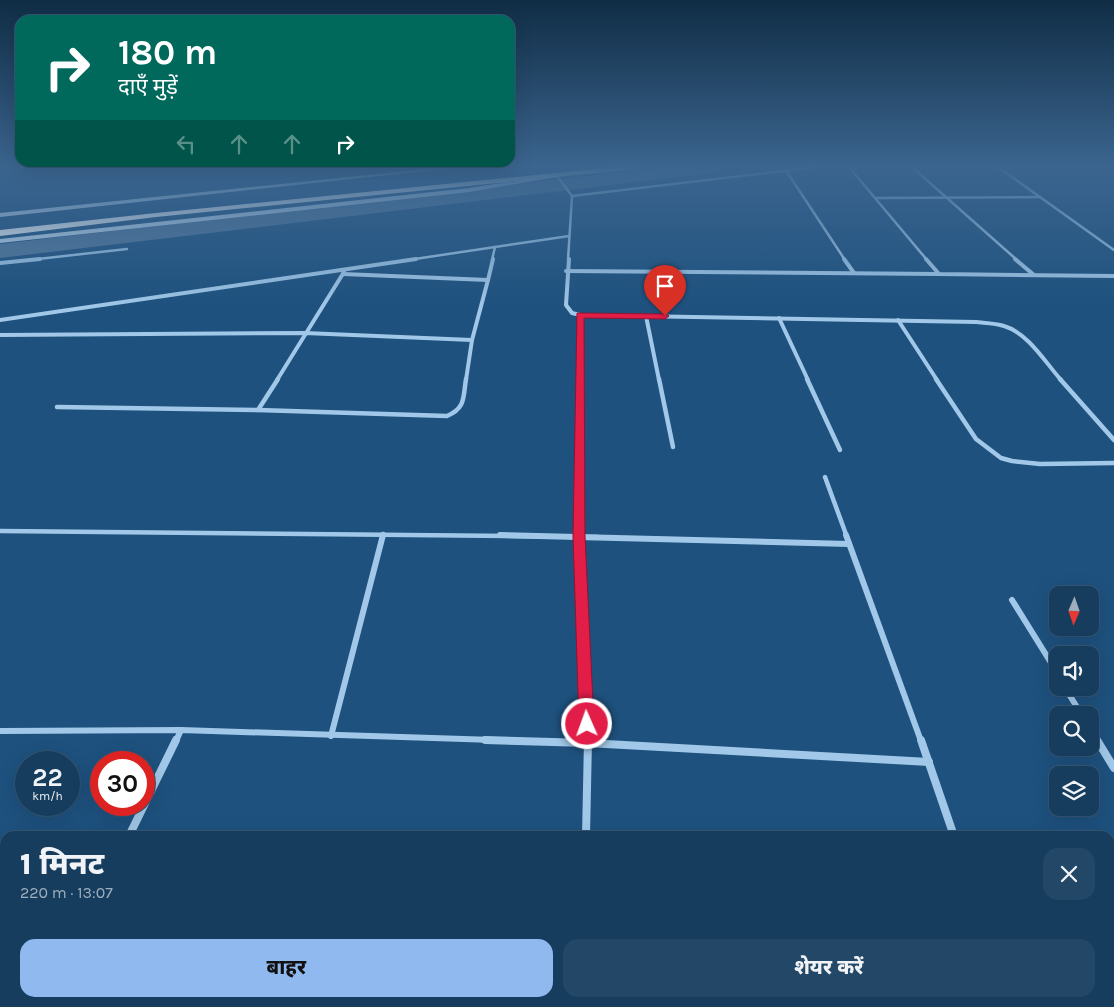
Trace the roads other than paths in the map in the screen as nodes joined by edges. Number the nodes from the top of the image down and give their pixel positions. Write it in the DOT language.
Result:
graph roads {
  1 [pos="95,214"];
  2 [pos="184,214"];
  3 [pos="248,214"];
  4 [pos="571,214"];
  5 [pos="815,214"];
  6 [pos="891,214"];
  7 [pos="967,214"];
  8 [pos="1064,214"];
  9 [pos="0,224"];
  10 [pos="0,233"];
  11 [pos="569,236"];
  12 [pos="0,241"];
  13 [pos="495,247"];
  14 [pos="126,249"];
  15 [pos="1114,250"];
  16 [pos="0,263"];
  17 [pos="345,269"];
  18 [pos="566,271"];
  19 [pos="854,273"];
  20 [pos="343,274"];
  21 [pos="939,274"];
  22 [pos="1034,275"];
  23 [pos="1114,276"];
  24 [pos="488,280"];
  25 [pos="580,315"];
  26 [pos="646,316"];
  27 [pos="779,318"];
  28 [pos="0,320"];
  29 [pos="898,320"];
  30 [pos="304,333"];
  31 [pos="0,335"];
  32 [pos="472,340"];
  33 [pos="57,407"];
  34 [pos="258,410"];
  35 [pos="1114,440"];
  36 [pos="673,447"];
  37 [pos="840,450"];
  38 [pos="1114,463"];
  39 [pos="825,477"];
  40 [pos="0,531"];
  41 [pos="383,534"];
  42 [pos="579,536"];
  43 [pos="850,544"];
  44 [pos="1012,600"];
  45 [pos="1049,660"];
  46 [pos="181,730"];
  47 [pos="0,731"];
  48 [pos="331,736"];
  49 [pos="588,743"];
  50 [pos="1099,743"];
  51 [pos="929,762"];
  52 [pos="1114,768"];
  53 [pos="131,831"];
  54 [pos="586,831"];
  55 [pos="952,831"];
  1 -- 9 [label="highway"];
  2 -- 10 [label="highway"];
  3 -- 12 [label="street"];
  4 -- 11 [label="street"];
  5 -- 19 [label="street"];
  6 -- 21 [label="street"];
  7 -- 22 [label="street"];
  8 -- 15 [label="street"];
  11 -- 13 [label="street"];
  11 -- 18 [label="street"];
  13 -- 17 [label="street"];
  13 -- 24 [label="street"];
  14 -- 16 [label="street"];
  17 -- 20 [label="street"];
  17 -- 28 [label="street"];
  18 -- 19 [label="street"];
  18 -- 25 [label="street"];
  19 -- 21 [label="street"];
  20 -- 24 [label="street"];
  20 -- 30 [label="street"];
  21 -- 22 [label="street"];
  22 -- 23 [label="street"];
  24 -- 32 [label="street"];
  25 -- 26 [label="street"];
  25 -- 42 [label="street"];
  26 -- 27 [label="street"];
  26 -- 36 [label="street"];
  27 -- 29 [label="street"];
  27 -- 37 [label="street"];
  29 -- 35 [label="street"];
  29 -- 38 [label="street"];
  30 -- 31 [label="street"];
  30 -- 32 [label="street"];
  30 -- 34 [label="street"];
  32 -- 34 [label="street"];
  33 -- 34 [label="street"];
  39 -- 43 [label="street"];
  40 -- 41 [label="street"];
  41 -- 42 [label="street"];
  41 -- 48 [label="street"];
  42 -- 43 [label="street"];
  42 -- 49 [label="street"];
  43 -- 51 [label="street"];
  44 -- 45 [label="street"];
  46 -- 47 [label="street"];
  46 -- 48 [label="street"];
  46 -- 53 [label="street"];
  48 -- 49 [label="street"];
  49 -- 51 [label="street"];
  49 -- 54 [label="street"];
  50 -- 52 [label="street"];
  51 -- 55 [label="street"];
}
